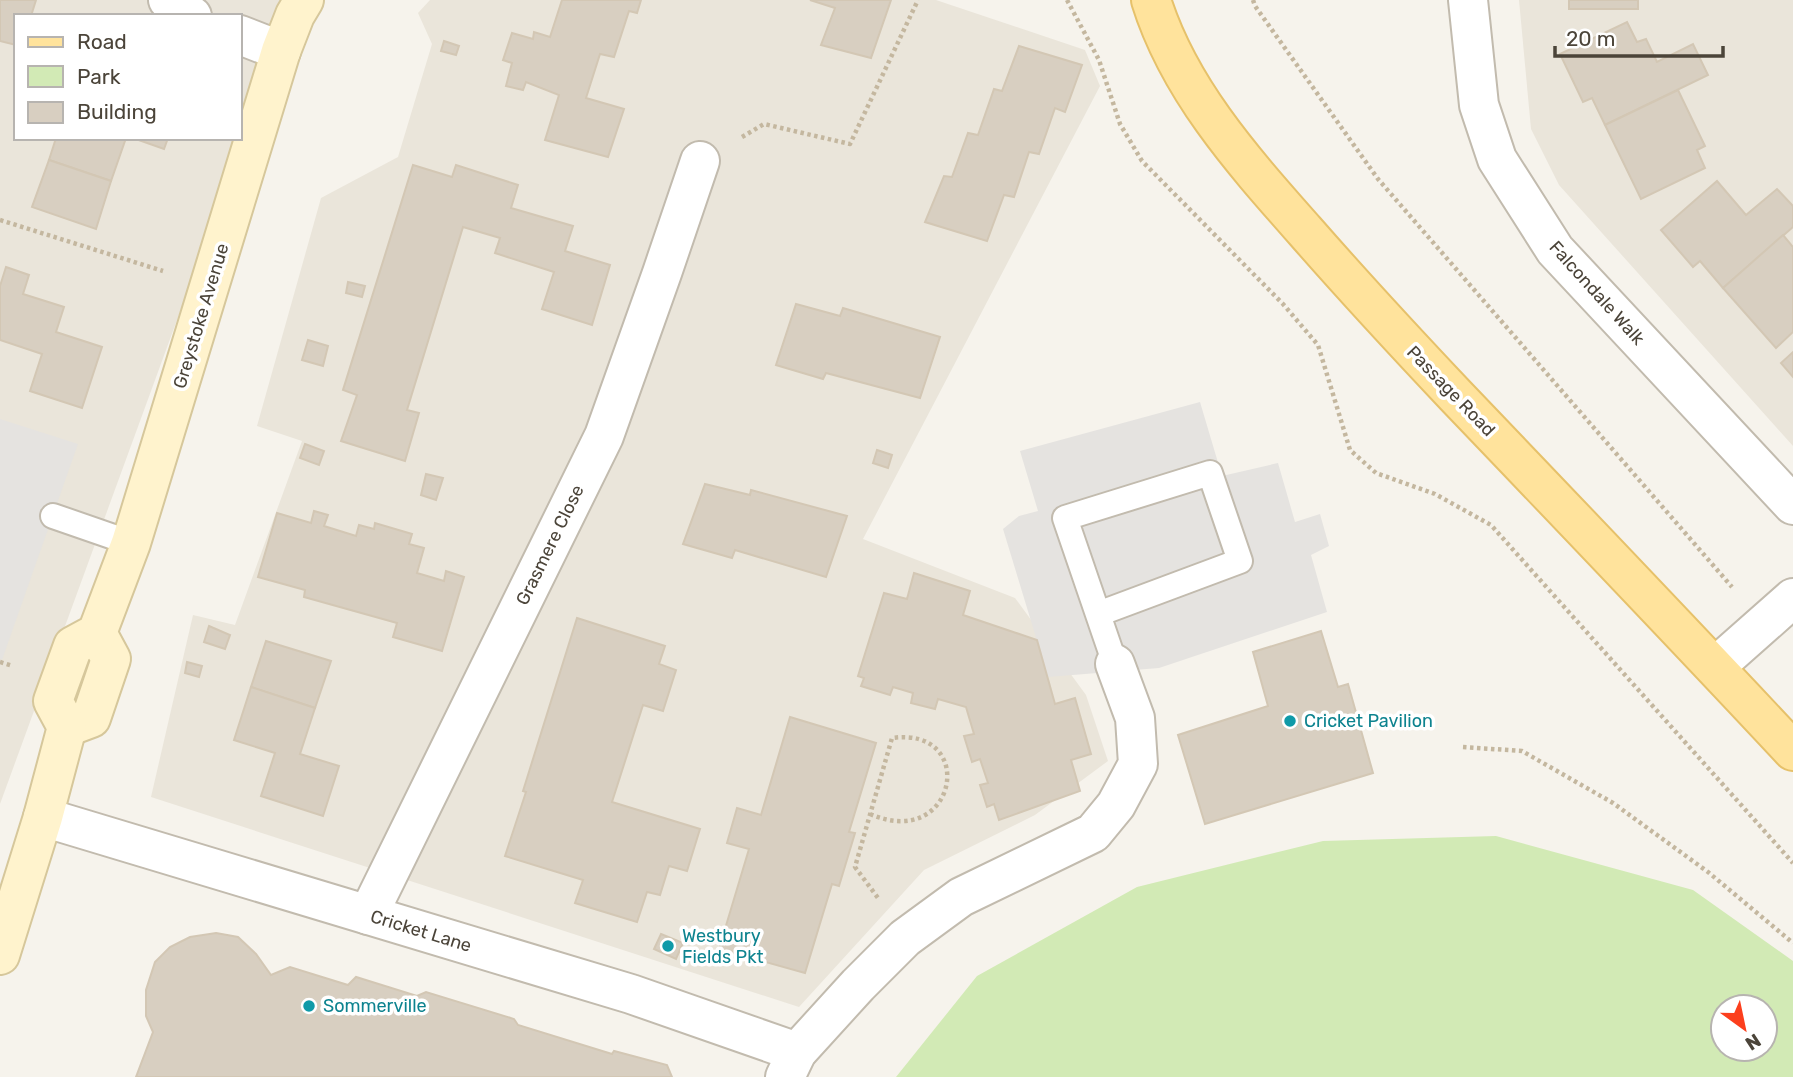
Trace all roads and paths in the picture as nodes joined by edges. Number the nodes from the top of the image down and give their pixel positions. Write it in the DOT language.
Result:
graph roads {
  1 [pos="168,0"];
  2 [pos="304,0"];
  3 [pos="918,0"];
  4 [pos="1067,0"];
  5 [pos="1151,0"];
  6 [pos="1253,0"];
  7 [pos="1468,0"];
  8 [pos="189,14"];
  9 [pos="242,36"];
  10 [pos="281,51"];
  11 [pos="699,161"];
  12 [pos="0,220"];
  13 [pos="210,286"];
  14 [pos="1793,505"];
  15 [pos="53,516"];
  16 [pos="131,543"];
  17 [pos="1793,598"];
  18 [pos="1098,614"];
  19 [pos="1764,624"];
  20 [pos="1115,664"];
  21 [pos="1715,667"];
  22 [pos="1463,747"];
  23 [pos="1793,751"];
  24 [pos="870,814"];
  25 [pos="43,817"];
  26 [pos="1793,863"];
  27 [pos="368,915"];
  28 [pos="905,939"];
  29 [pos="1793,943"];
  30 [pos="0,956"];
  31 [pos="791,1065"];
  1 -- 8 [label="street"];
  2 -- 10 [label="street, Greystoke Avenue"];
  3 -- 11 [label="path"];
  4 -- 26 [label="path"];
  5 -- 21 [label="main road, Passage Road"];
  6 -- 19 [label="path"];
  7 -- 14 [label="street, Falcondale Walk"];
  9 -- 10 [label="street"];
  10 -- 13 [label="street, Greystoke Avenue"];
  11 -- 27 [label="street, Grasmere Close"];
  12 -- 13 [label="path"];
  13 -- 16 [label="street, Greystoke Avenue"];
  15 -- 16 [label="lane"];
  16 -- 25 [label="street, Greystoke Avenue"];
  17 -- 19 [label="street"];
  18 -- 18 [label="lane"];
  18 -- 20 [label="lane"];
  19 -- 21 [label="street"];
  20 -- 28 [label="street"];
  21 -- 23 [label="main road, Passage Road"];
  22 -- 29 [label="path"];
  24 -- 24 [label="path"];
  24 -- 28 [label="path"];
  25 -- 27 [label="street, Cricket Lane"];
  25 -- 30 [label="street, Greystoke Avenue"];
  27 -- 31 [label="street, Cricket Lane"];
  28 -- 31 [label="street"];
}
